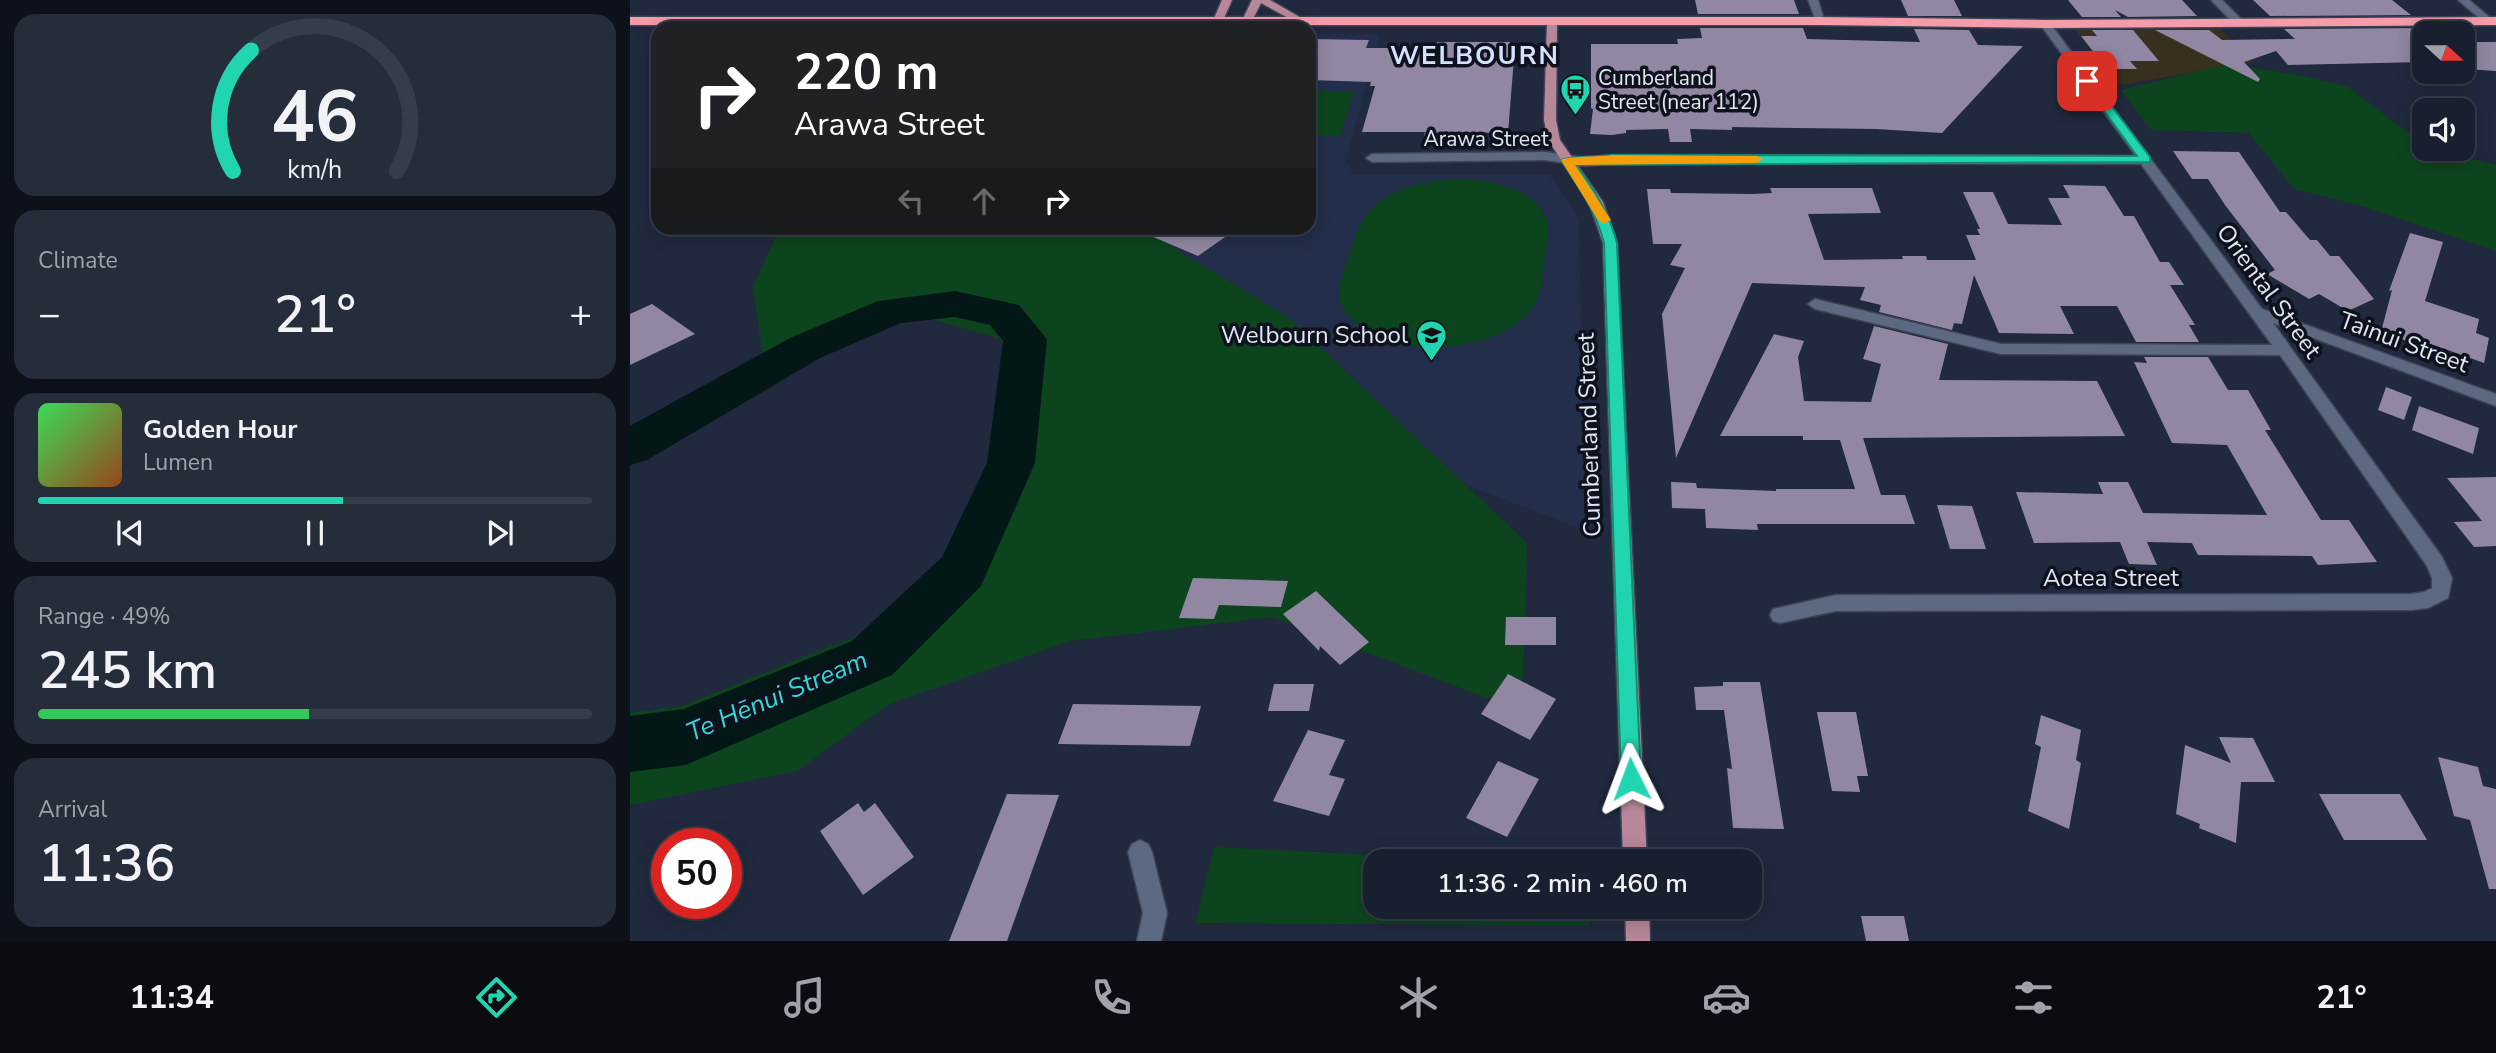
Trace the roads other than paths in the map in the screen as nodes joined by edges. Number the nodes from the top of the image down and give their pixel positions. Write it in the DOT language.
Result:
graph roads {
  1 [pos="1227,0"];
  2 [pos="1260,0"];
  3 [pos="1813,0"];
  4 [pos="2216,0"];
  5 [pos="2463,0"];
  6 [pos="630,21"];
  7 [pos="651,21"];
  8 [pos="1218,21"];
  9 [pos="1247,21"];
  10 [pos="1301,21"];
  11 [pos="1821,21"];
  12 [pos="2237,21"];
  13 [pos="2493,21"];
  14 [pos="1316,23"];
  15 [pos="1552,23"];
  16 [pos="2045,24"];
  17 [pos="1371,158"];
  18 [pos="1567,160"];
  19 [pos="2146,160"];
  20 [pos="1815,304"];
  21 [pos="2257,312"];
  22 [pos="2283,350"];
  23 [pos="2496,400"];
  24 [pos="2441,592"];
  25 [pos="1780,615"];
  26 [pos="1635,849"];
  27 [pos="1140,852"];
  28 [pos="1637,919"];
  29 [pos="1149,941"];
  30 [pos="1638,941"];
  1 -- 8 [label="main road"];
  2 -- 9 [label="main road"];
  2 -- 10 [label="main road"];
  3 -- 11 [label="street"];
  4 -- 12 [label="street"];
  5 -- 13 [label="street"];
  6 -- 7 [label="highway"];
  11 -- 15 [label="highway"];
  11 -- 16 [label="highway"];
  12 -- 13 [label="highway"];
  12 -- 16 [label="highway"];
  14 -- 15 [label="highway"];
  15 -- 18 [label="main road, Cumberland Street"];
  16 -- 19 [label="street, Oriental Street"];
  17 -- 18 [label="street, Arawa Street"];
  18 -- 19 [label="street, Arawa Street"];
  18 -- 26 [label="main road, Cumberland Street"];
  19 -- 21 [label="street, Oriental Street"];
  20 -- 22 [label="street"];
  21 -- 22 [label="street, Oriental Street"];
  21 -- 23 [label="street, Tainui Street"];
  22 -- 24 [label="street, Oriental Street"];
  24 -- 25 [label="street, Aotea Street"];
  27 -- 29 [label="street"];
  28 -- 30 [label="main road"];
}
